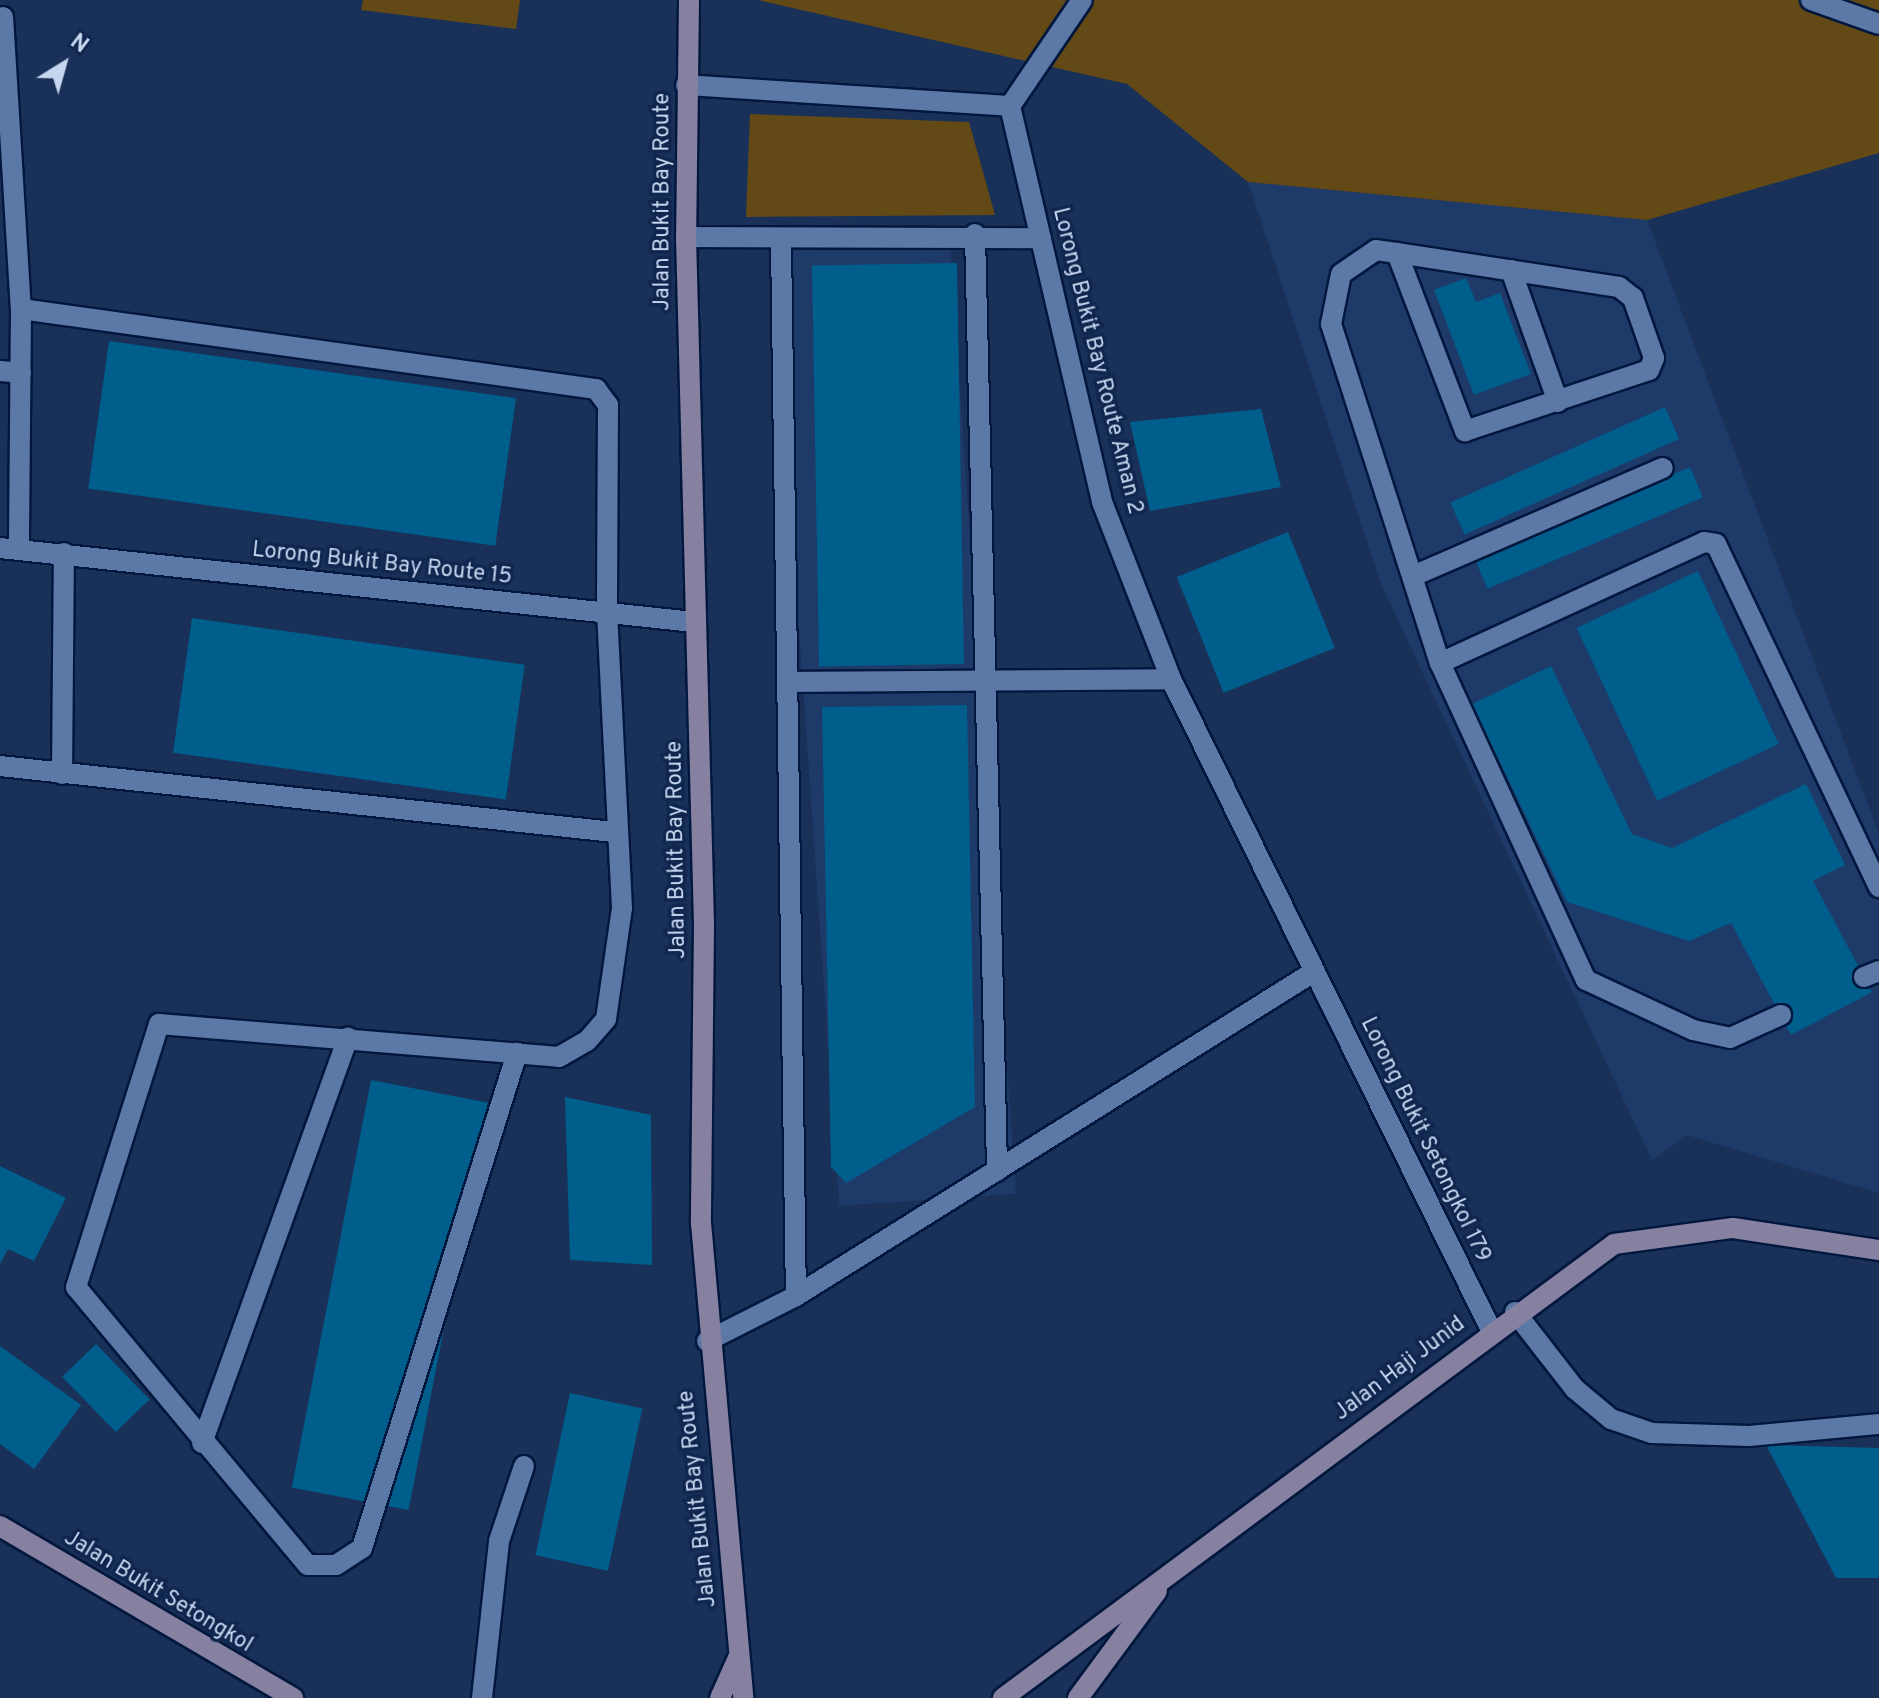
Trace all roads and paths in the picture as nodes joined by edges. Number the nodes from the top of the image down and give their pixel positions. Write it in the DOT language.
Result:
graph roads {
  1 [pos="689,0"];
  2 [pos="1082,0"];
  3 [pos="1811,0"];
  4 [pos="1,17"];
  5 [pos="1879,24"];
  6 [pos="686,85"];
  7 [pos="1010,106"];
  8 [pos="6,189"];
  9 [pos="975,234"];
  10 [pos="686,237"];
  11 [pos="1041,238"];
  12 [pos="781,241"];
  13 [pos="1397,253"];
  14 [pos="1511,270"];
  15 [pos="21,309"];
  16 [pos="0,371"];
  17 [pos="21,373"];
  18 [pos="1558,402"];
  19 [pos="1663,468"];
  20 [pos="10,549"];
  21 [pos="64,553"];
  22 [pos="1413,576"];
  23 [pos="607,614"];
  24 [pos="694,622"];
  25 [pos="1440,663"];
  26 [pos="1171,679"];
  27 [pos="985,681"];
  28 [pos="788,682"];
  29 [pos="0,766"];
  30 [pos="62,774"];
  31 [pos="614,832"];
  32 [pos="1879,887"];
  33 [pos="1315,971"];
  34 [pos="1781,1015"];
  35 [pos="348,1038"];
  36 [pos="517,1053"];
  37 [pos="997,1171"];
  38 [pos="1879,1250"];
  39 [pos="796,1296"];
  40 [pos="1515,1312"];
  41 [pos="1491,1330"];
  42 [pos="707,1341"];
  43 [pos="1879,1424"];
  44 [pos="202,1443"];
  45 [pos="524,1466"];
  46 [pos="0,1526"];
  47 [pos="1171,1572"];
  48 [pos="738,1658"];
  49 [pos="293,1698"];
  50 [pos="482,1698"];
  51 [pos="720,1698"];
  52 [pos="743,1698"];
  53 [pos="1003,1698"];
  54 [pos="1078,1698"];
  1 -- 6 [label="street, Jalan Bukit Bay Route"];
  2 -- 7 [label="street"];
  3 -- 5 [label="street"];
  4 -- 8 [label="street"];
  6 -- 7 [label="street"];
  6 -- 10 [label="street, Jalan Bukit Bay Route"];
  7 -- 11 [label="street, Lorong Bukit Bay Route Aman 2"];
  8 -- 15 [label="street"];
  9 -- 11 [label="street"];
  9 -- 12 [label="street"];
  9 -- 27 [label="street"];
  10 -- 12 [label="street"];
  10 -- 24 [label="street, Jalan Bukit Bay Route"];
  11 -- 26 [label="street, Lorong Bukit Bay Route Aman 2"];
  12 -- 28 [label="street"];
  13 -- 14 [label="street"];
  13 -- 18 [label="street"];
  13 -- 22 [label="street"];
  14 -- 18 [label="street"];
  14 -- 18 [label="street"];
  15 -- 17 [label="street"];
  15 -- 23 [label="street"];
  16 -- 17 [label="street"];
  17 -- 20 [label="street"];
  19 -- 22 [label="street"];
  20 -- 21 [label="street, Lorong Bukit Bay Route 15"];
  21 -- 23 [label="street, Lorong Bukit Bay Route 15"];
  21 -- 30 [label="street"];
  22 -- 25 [label="street"];
  23 -- 24 [label="street, Lorong Bukit Bay Route 15"];
  23 -- 31 [label="street"];
  24 -- 42 [label="street, Jalan Bukit Bay Route"];
  25 -- 32 [label="street"];
  25 -- 34 [label="street"];
  26 -- 27 [label="street"];
  26 -- 33 [label="street, Lorong Bukit Bay Route Aman 2"];
  27 -- 28 [label="street"];
  27 -- 37 [label="street"];
  28 -- 39 [label="street"];
  29 -- 30 [label="street"];
  30 -- 31 [label="street"];
  31 -- 36 [label="street"];
  33 -- 37 [label="street"];
  33 -- 41 [label="street, Lorong Bukit Setongkol 179"];
  35 -- 36 [label="street"];
  35 -- 44 [label="street"];
  35 -- 44 [label="street"];
  36 -- 44 [label="street"];
  37 -- 39 [label="street"];
  38 -- 40 [label="street, Jalan Haji Junid"];
  39 -- 42 [label="street"];
  40 -- 41 [label="street, Jalan Haji Junid"];
  40 -- 43 [label="street"];
  41 -- 47 [label="street, Jalan Haji Junid"];
  42 -- 48 [label="street, Jalan Bukit Bay Route"];
  45 -- 50 [label="street"];
  46 -- 49 [label="street, Jalan Bukit Setongkol"];
  47 -- 53 [label="street, Jalan Haji Junid"];
  47 -- 54 [label="street"];
  48 -- 51 [label="street"];
  48 -- 52 [label="street, Jalan Bukit Bay Route"];
}
